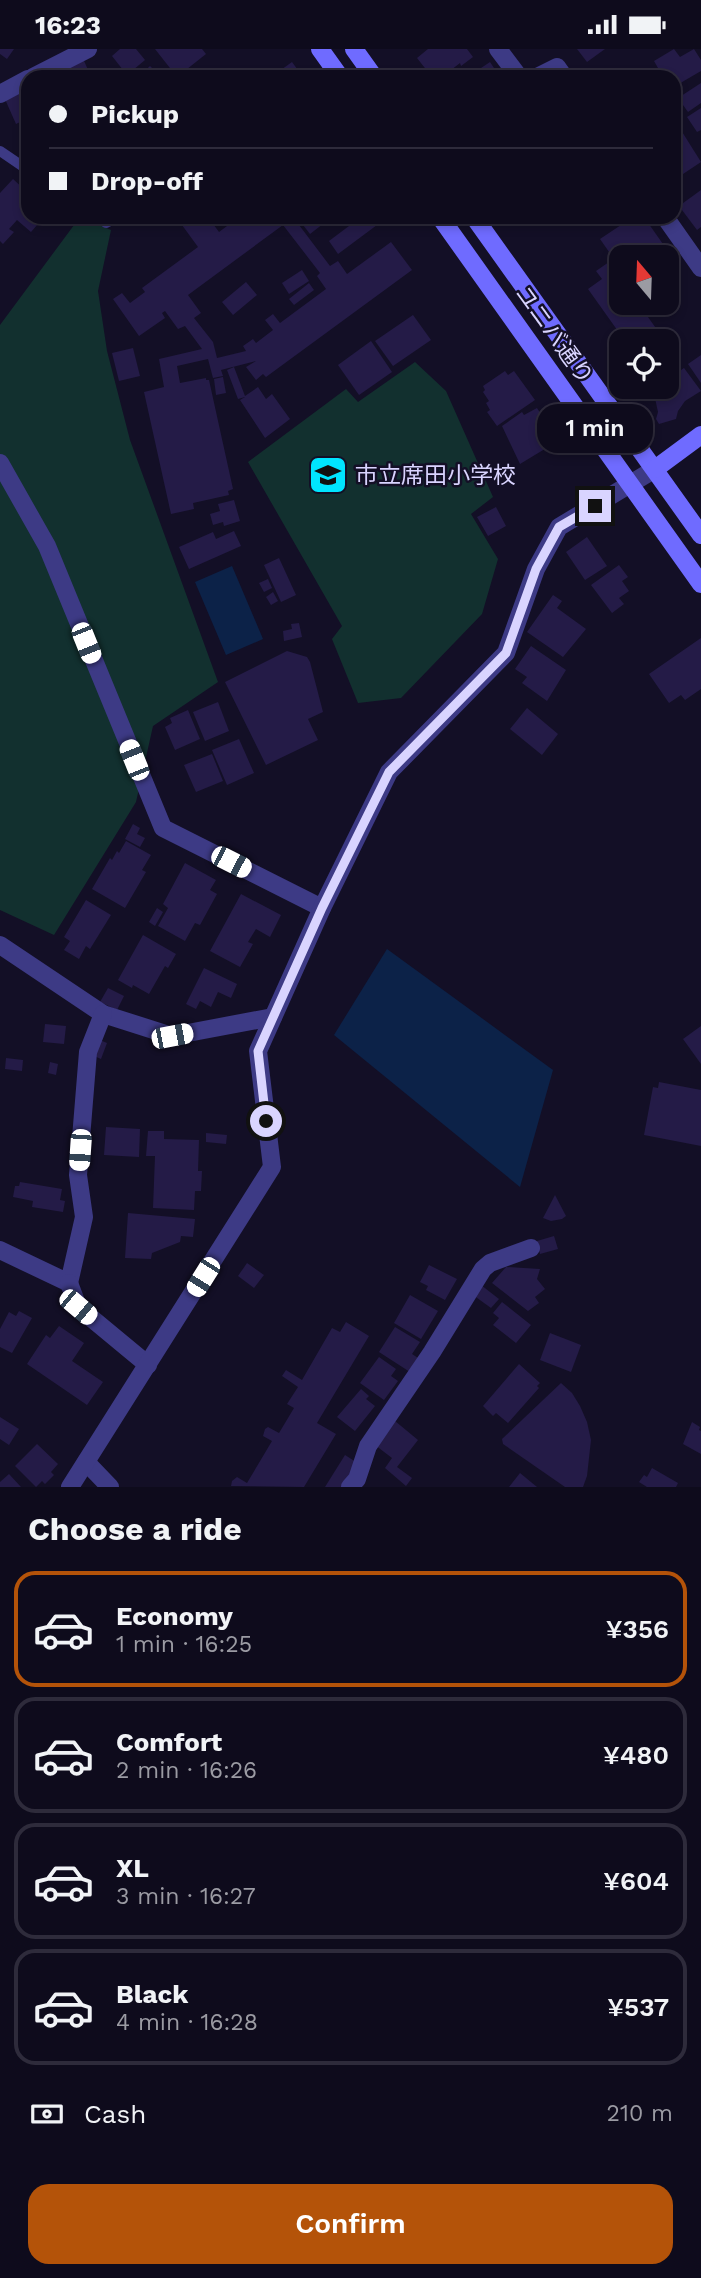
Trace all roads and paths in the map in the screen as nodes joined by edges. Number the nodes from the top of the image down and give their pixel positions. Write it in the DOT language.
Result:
graph roads {
  1 [pos="88,49"];
  2 [pos="320,49"];
  3 [pos="354,49"];
  4 [pos="498,49"];
  5 [pos="47,70"];
  6 [pos="335,70"];
  7 [pos="369,70"];
  8 [pos="514,70"];
  9 [pos="21,83"];
  10 [pos="0,94"];
  11 [pos="0,151"];
  12 [pos="21,165"];
  13 [pos="445,224"];
  14 [pos="479,224"];
  15 [pos="670,224"];
  16 [pos="701,268"];
  17 [pos="701,435"];
  18 [pos="0,463"];
  19 [pos="655,469"];
  20 [pos="631,484"];
  21 [pos="701,535"];
  22 [pos="701,584"];
  23 [pos="322,908"];
  24 [pos="0,945"];
  25 [pos="103,1014"];
  26 [pos="273,1017"];
  27 [pos="531,1248"];
  28 [pos="0,1250"];
  29 [pos="69,1283"];
  30 [pos="148,1365"];
  31 [pos="86,1462"];
  32 [pos="70,1487"];
  33 [pos="110,1487"];
  34 [pos="350,1487"];
  1 -- 5 [label="street"];
  2 -- 6 [label="street"];
  3 -- 7 [label="street"];
  4 -- 8 [label="street"];
  9 -- 10 [label="street"];
  11 -- 12 [label="lane"];
  13 -- 20 [label="street, ユニバ通り"];
  14 -- 19 [label="street, ユニバ通り"];
  15 -- 16 [label="street"];
  17 -- 19 [label="street"];
  18 -- 23 [label="street"];
  19 -- 20 [label="street"];
  19 -- 21 [label="street, ユニバ通り"];
  20 -- 22 [label="street, ユニバ通り"];
  20 -- 23 [label="street"];
  23 -- 26 [label="street"];
  24 -- 25 [label="street"];
  25 -- 26 [label="street"];
  25 -- 29 [label="street"];
  26 -- 30 [label="street"];
  27 -- 34 [label="street"];
  28 -- 29 [label="street"];
  29 -- 30 [label="street"];
  30 -- 31 [label="street"];
  31 -- 32 [label="street"];
  31 -- 33 [label="street"];
}
